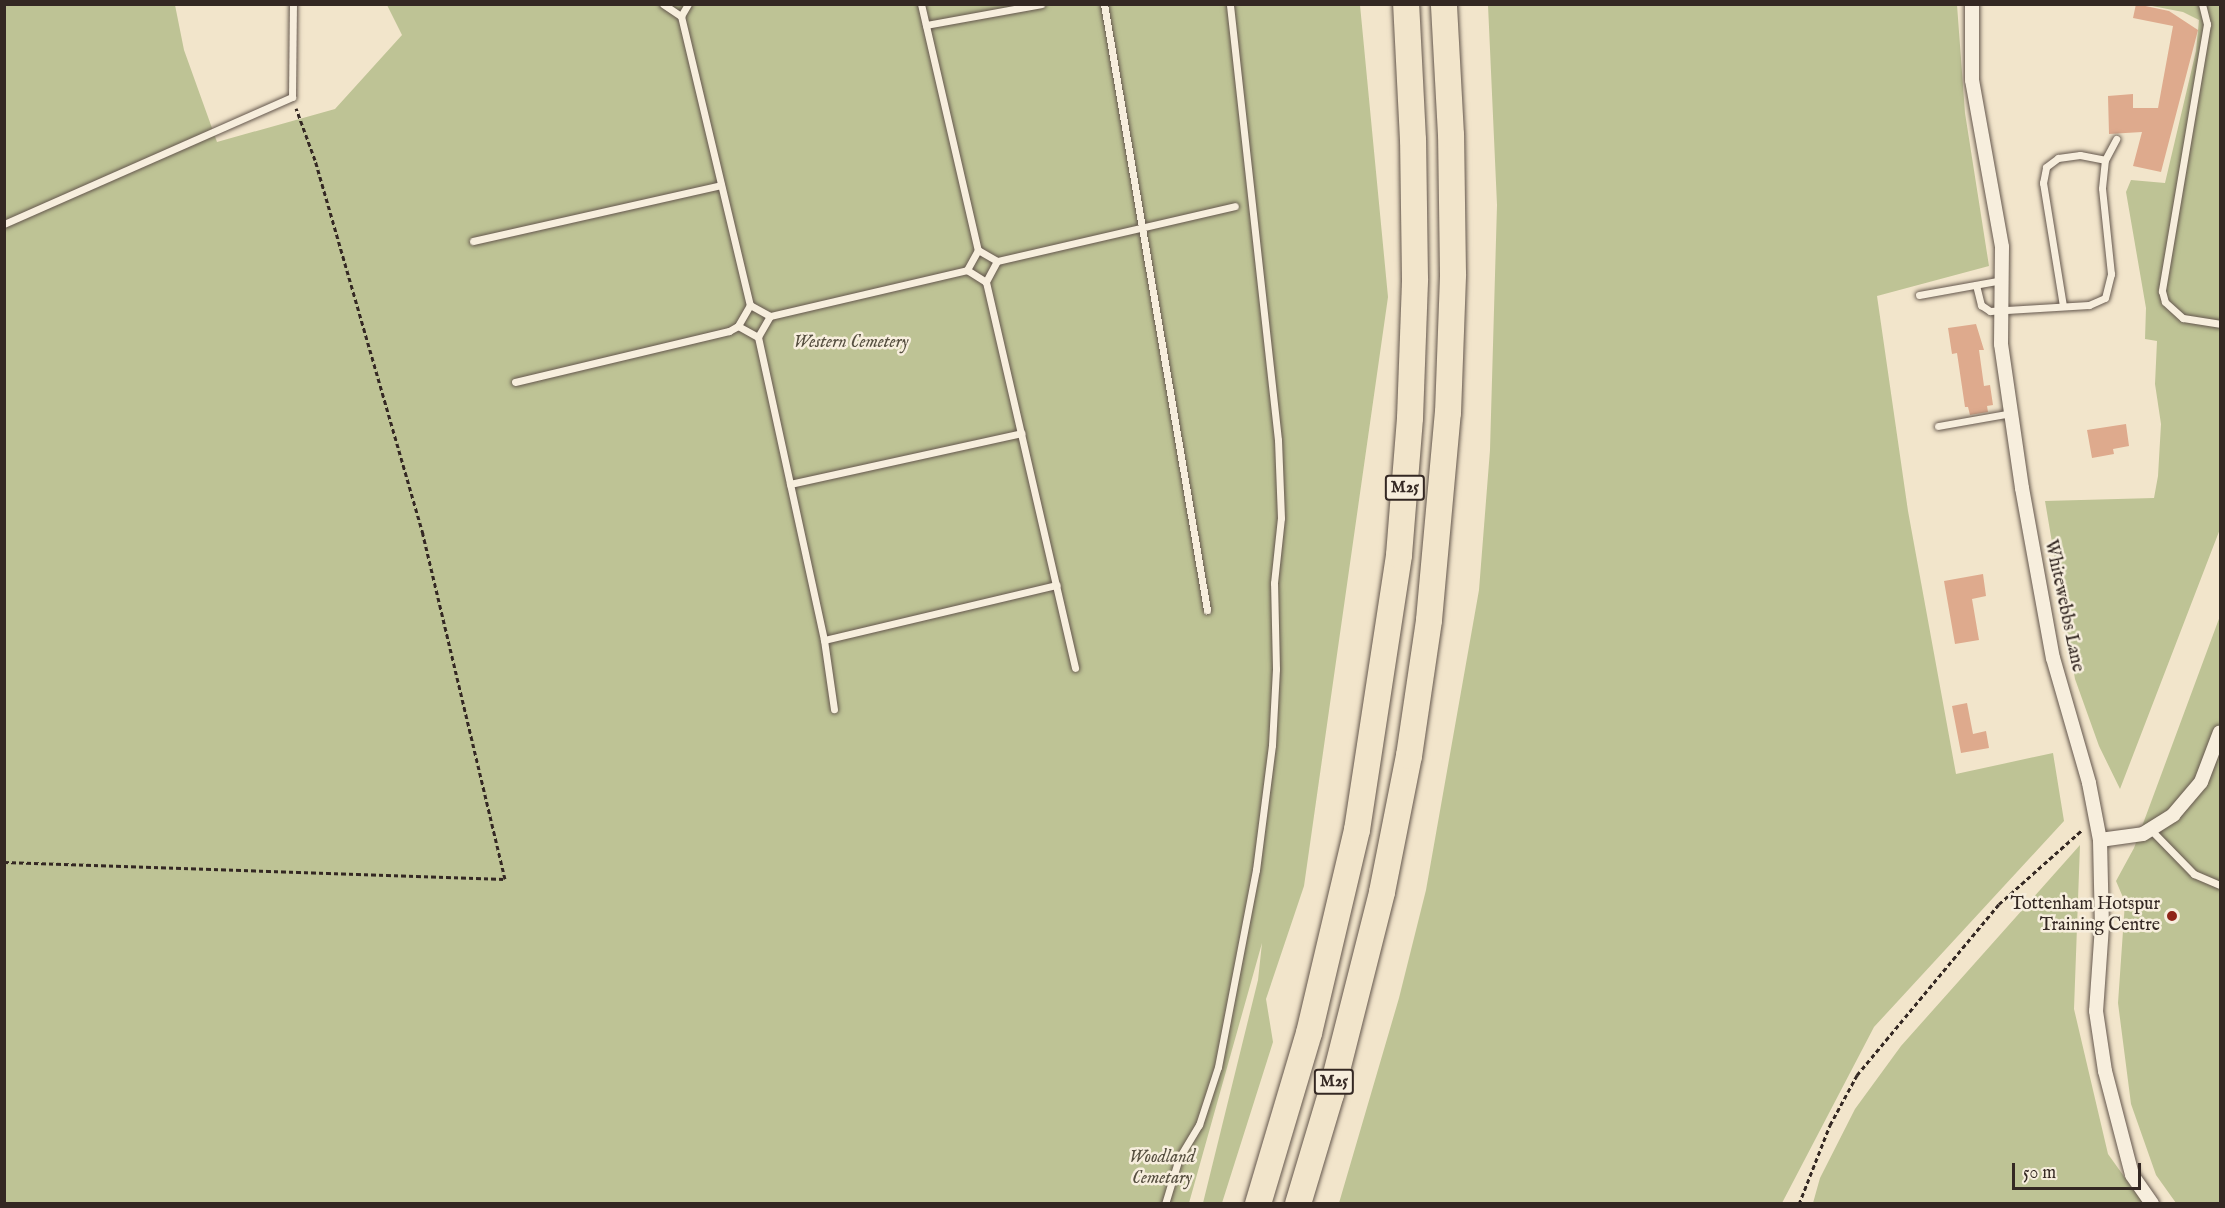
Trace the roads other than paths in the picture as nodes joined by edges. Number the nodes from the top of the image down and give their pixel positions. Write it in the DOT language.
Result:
graph roads {
  1 [pos="293,4"];
  2 [pos="663,4"];
  3 [pos="688,4"];
  4 [pos="921,4"];
  5 [pos="1041,4"];
  6 [pos="1104,4"];
  7 [pos="1230,4"];
  8 [pos="1406,4"];
  9 [pos="1444,4"];
  10 [pos="1972,4"];
  11 [pos="2202,4"];
  12 [pos="681,16"];
  13 [pos="926,25"];
  14 [pos="2116,139"];
  15 [pos="2106,160"];
  16 [pos="721,185"];
  17 [pos="1235,206"];
  18 [pos="4,224"];
  19 [pos="1140,228"];
  20 [pos="473,241"];
  21 [pos="978,249"];
  22 [pos="997,261"];
  23 [pos="967,270"];
  24 [pos="2002,280"];
  25 [pos="986,282"];
  26 [pos="1976,285"];
  27 [pos="1919,295"];
  28 [pos="750,305"];
  29 [pos="2063,306"];
  30 [pos="2002,312"];
  31 [pos="770,316"];
  32 [pos="2220,324"];
  33 [pos="738,326"];
  34 [pos="758,337"];
  35 [pos="514,382"];
  36 [pos="2012,412"];
  37 [pos="1938,426"];
  38 [pos="1021,433"];
  39 [pos="790,484"];
  40 [pos="1057,585"];
  41 [pos="1207,610"];
  42 [pos="824,640"];
  43 [pos="1075,668"];
  44 [pos="834,709"];
  45 [pos="2220,732"];
  46 [pos="2152,831"];
  47 [pos="2100,840"];
  48 [pos="2220,885"];
  49 [pos="1165,1203"];
  50 [pos="1258,1203"];
  51 [pos="1298,1203"];
  52 [pos="2152,1203"];
  1 -- 18 [label="lane"];
  2 -- 12 [label="lane"];
  3 -- 12 [label="lane"];
  4 -- 13 [label="lane"];
  5 -- 13 [label="lane"];
  6 -- 19 [label="lane"];
  7 -- 49 [label="lane"];
  8 -- 50 [label="highway, M25"];
  9 -- 51 [label="highway, M25"];
  10 -- 24 [label="street, Whitewebbs Lane"];
  11 -- 32 [label="lane"];
  12 -- 16 [label="lane"];
  13 -- 21 [label="lane"];
  14 -- 15 [label="lane"];
  15 -- 29 [label="lane"];
  15 -- 29 [label="lane"];
  16 -- 20 [label="lane"];
  16 -- 28 [label="lane"];
  17 -- 19 [label="lane"];
  19 -- 22 [label="lane"];
  19 -- 41 [label="lane"];
  21 -- 22 [label="lane"];
  21 -- 23 [label="lane"];
  22 -- 25 [label="lane"];
  23 -- 25 [label="lane"];
  23 -- 31 [label="lane"];
  24 -- 26 [label="lane"];
  24 -- 30 [label="street, Whitewebbs Lane"];
  25 -- 38 [label="lane"];
  26 -- 27 [label="lane"];
  26 -- 30 [label="lane"];
  28 -- 31 [label="lane"];
  28 -- 33 [label="lane"];
  29 -- 30 [label="lane"];
  30 -- 36 [label="street, Whitewebbs Lane"];
  31 -- 34 [label="lane"];
  33 -- 34 [label="lane"];
  33 -- 35 [label="lane"];
  34 -- 39 [label="lane"];
  36 -- 37 [label="lane"];
  36 -- 47 [label="street, Whitewebbs Lane"];
  38 -- 39 [label="lane"];
  38 -- 40 [label="lane"];
  39 -- 42 [label="lane"];
  40 -- 42 [label="lane"];
  40 -- 43 [label="lane"];
  42 -- 44 [label="lane"];
  45 -- 46 [label="street"];
  46 -- 47 [label="street"];
  46 -- 48 [label="lane"];
  47 -- 52 [label="street, Whitewebbs Lane"];
}
